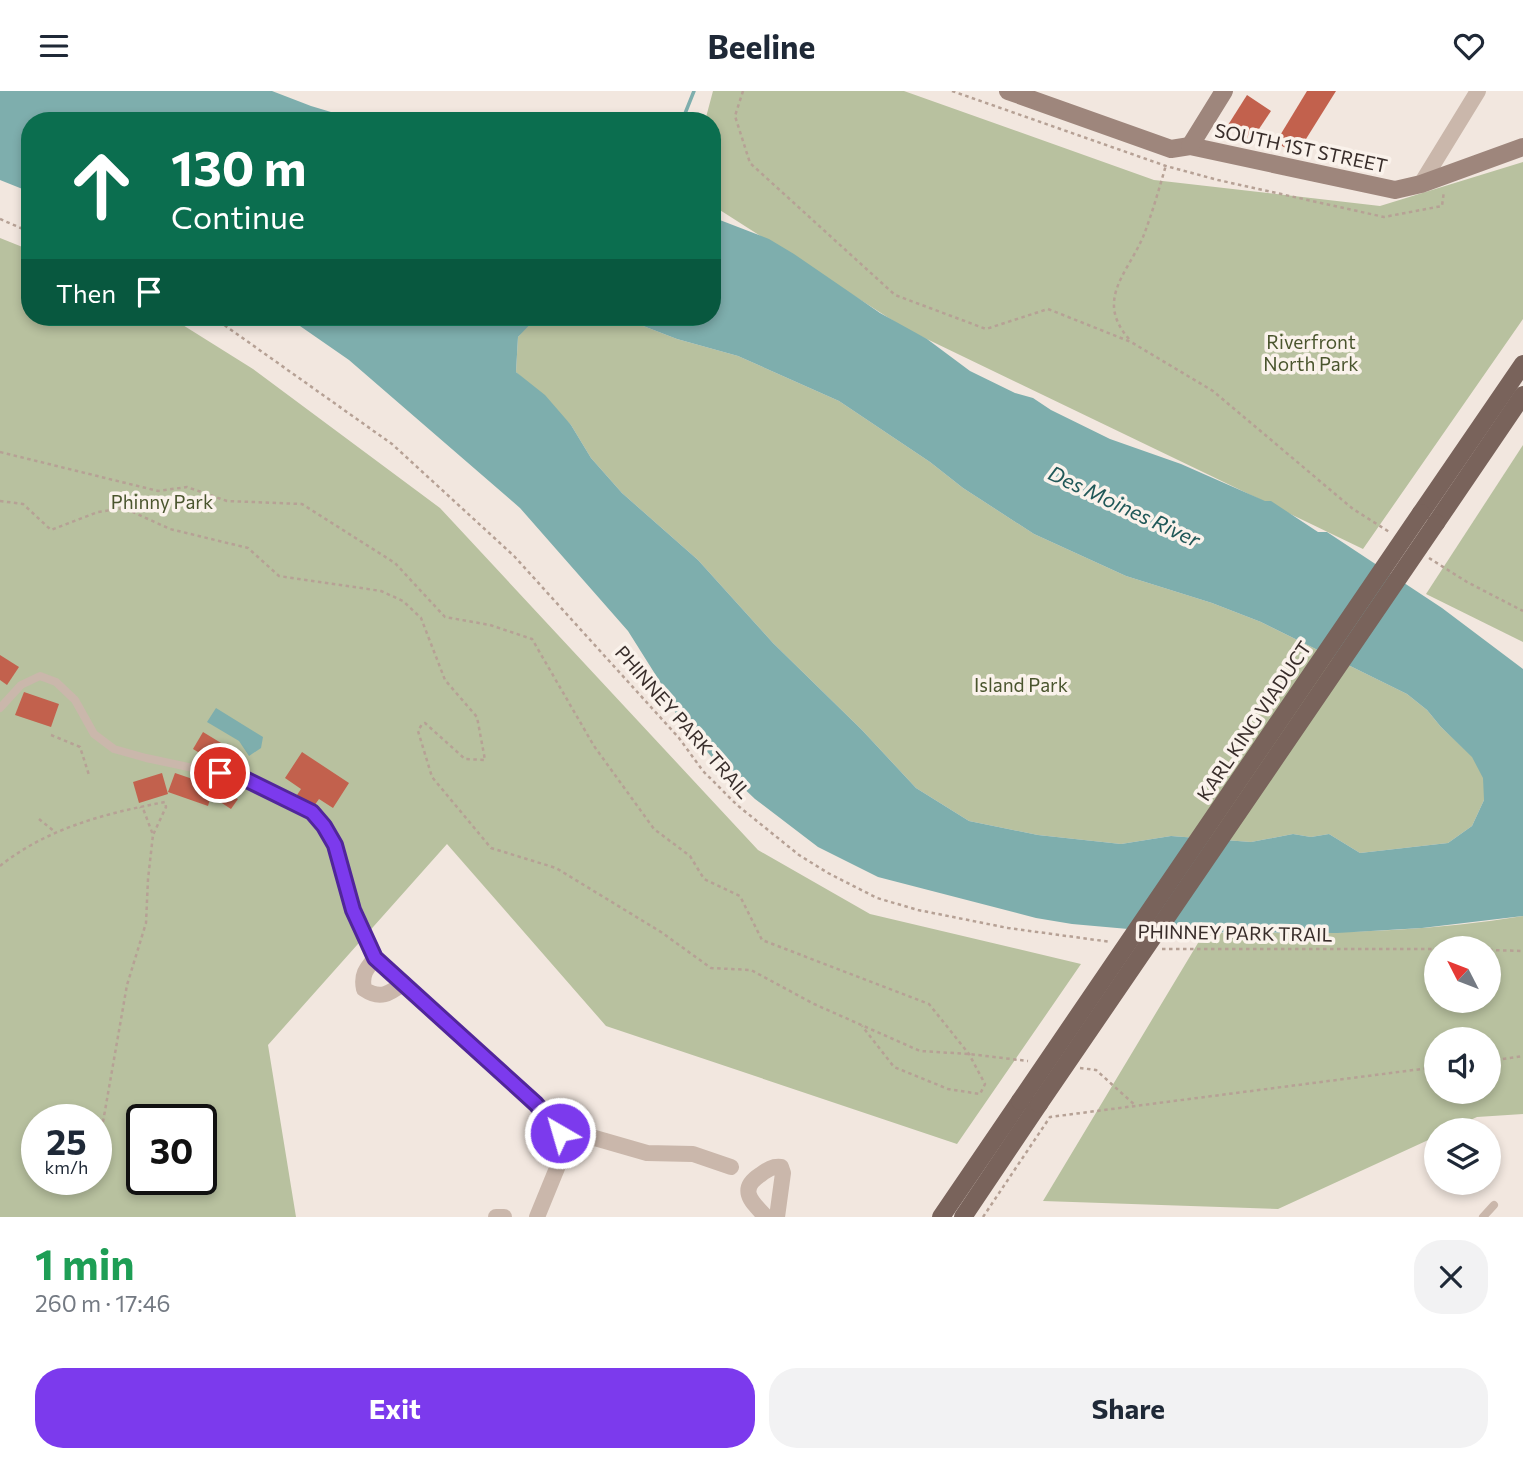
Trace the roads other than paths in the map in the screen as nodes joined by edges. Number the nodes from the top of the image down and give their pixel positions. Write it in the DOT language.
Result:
graph roads {
  1 [pos="1008,91"];
  2 [pos="1224,91"];
  3 [pos="1478,91"];
  4 [pos="1190,146"];
  5 [pos="1523,147"];
  6 [pos="1422,184"];
  7 [pos="1523,364"];
  8 [pos="1523,395"];
  9 [pos="1429,518"];
  10 [pos="0,708"];
  11 [pos="375,958"];
  12 [pos="404,983"];
  13 [pos="560,1133"];
  14 [pos="731,1167"];
  15 [pos="1494,1206"];
  16 [pos="496,1217"];
  17 [pos="504,1217"];
  18 [pos="537,1217"];
  19 [pos="766,1217"];
  20 [pos="777,1217"];
  21 [pos="941,1217"];
  22 [pos="963,1217"];
  23 [pos="1483,1217"];
  1 -- 4 [label="street, SOUTH 1ST STREET"];
  2 -- 4 [label="street"];
  3 -- 6 [label="street"];
  4 -- 6 [label="street, SOUTH 1ST STREET"];
  5 -- 6 [label="street, SOUTH 1ST STREET"];
  7 -- 9 [label="main road, KARL KING VIADUCT"];
  8 -- 9 [label="main road, KARL KING VIADUCT"];
  9 -- 21 [label="main road, KARL KING VIADUCT, bridge"];
  9 -- 22 [label="main road, KARL KING VIADUCT, bridge"];
  10 -- 11 [label="lane"];
  11 -- 12 [label="street"];
  11 -- 12 [label="street"];
  12 -- 13 [label="street"];
  13 -- 14 [label="street"];
  13 -- 18 [label="street"];
  15 -- 23 [label="lane"];
  16 -- 17 [label="street"];
  19 -- 20 [label="street"];
}
